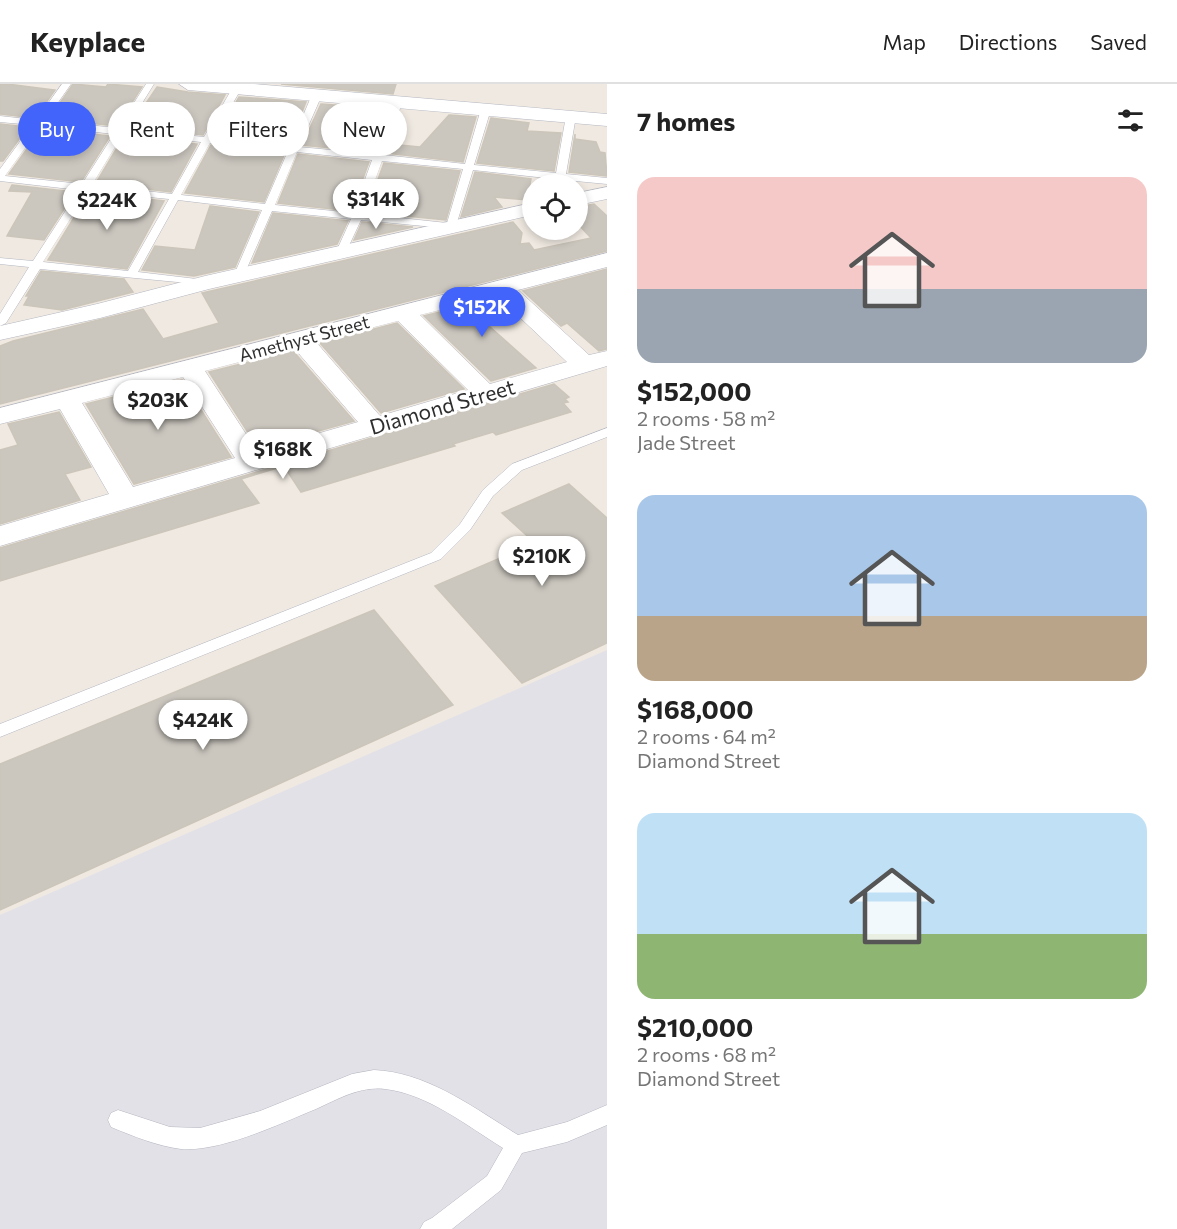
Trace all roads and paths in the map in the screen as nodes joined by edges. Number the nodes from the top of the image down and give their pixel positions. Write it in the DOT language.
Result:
graph roads {
  1 [pos="67,84"];
  2 [pos="150,84"];
  3 [pos="188,84"];
  4 [pos="236,89"];
  5 [pos="316,97"];
  6 [pos="54,102"];
  7 [pos="139,102"];
  8 [pos="384,102"];
  9 [pos="407,104"];
  10 [pos="486,109"];
  11 [pos="309,113"];
  12 [pos="571,116"];
  13 [pos="0,119"];
  14 [pos="607,120"];
  15 [pos="18,121"];
  16 [pos="195,139"];
  17 [pos="205,140"];
  18 [pos="309,151"];
  19 [pos="18,152"];
  20 [pos="108,152"];
  21 [pos="290,156"];
  22 [pos="376,157"];
  23 [pos="468,166"];
  24 [pos="522,174"];
  25 [pos="561,174"];
  26 [pos="0,177"];
  27 [pos="588,181"];
  28 [pos="607,181"];
  29 [pos="86,187"];
  30 [pos="607,193"];
  31 [pos="175,197"];
  32 [pos="588,197"];
  33 [pos="268,207"];
  34 [pos="522,211"];
  35 [pos="357,217"];
  36 [pos="451,227"];
  37 [pos="341,252"];
  38 [pos="0,261"];
  39 [pos="37,265"];
  40 [pos="603,265"];
  41 [pos="132,275"];
  42 [pos="239,275"];
  43 [pos="205,283"];
  44 [pos="501,287"];
  45 [pos="403,312"];
  46 [pos="0,324"];
  47 [pos="0,333"];
  48 [pos="300,339"];
  49 [pos="596,362"];
  50 [pos="190,368"];
  51 [pos="486,394"];
  52 [pos="67,399"];
  53 [pos="0,416"];
  54 [pos="374,425"];
  55 [pos="607,432"];
  56 [pos="250,461"];
  57 [pos="125,497"];
  58 [pos="0,536"];
  59 [pos="0,731"];
  60 [pos="607,1115"];
  61 [pos="118,1120"];
  62 [pos="516,1145"];
  63 [pos="431,1229"];
  1 -- 6 [label="lane"];
  2 -- 7 [label="lane"];
  3 -- 4 [label="street"];
  4 -- 5 [label="street"];
  4 -- 17 [label="lane"];
  5 -- 8 [label="street"];
  5 -- 11 [label="lane"];
  9 -- 10 [label="street"];
  10 -- 12 [label="street"];
  10 -- 23 [label="lane"];
  12 -- 14 [label="street"];
  12 -- 25 [label="lane"];
  13 -- 15 [label="lane"];
  16 -- 17 [label="lane"];
  17 -- 31 [label="lane"];
  18 -- 22 [label="lane"];
  19 -- 26 [label="lane"];
  20 -- 29 [label="lane"];
  21 -- 33 [label="lane"];
  22 -- 23 [label="lane"];
  22 -- 35 [label="lane"];
  23 -- 24 [label="lane"];
  23 -- 36 [label="lane"];
  26 -- 29 [label="lane"];
  27 -- 28 [label="lane"];
  29 -- 31 [label="lane"];
  29 -- 39 [label="lane"];
  30 -- 32 [label="street"];
  31 -- 33 [label="lane"];
  31 -- 41 [label="lane"];
  33 -- 35 [label="lane"];
  33 -- 42 [label="lane"];
  34 -- 36 [label="street"];
  35 -- 36 [label="lane"];
  35 -- 37 [label="lane"];
  36 -- 37 [label="street"];
  37 -- 42 [label="street"];
  38 -- 39 [label="lane"];
  39 -- 41 [label="lane"];
  39 -- 46 [label="lane"];
  40 -- 44 [label="street, Amethyst Street"];
  41 -- 43 [label="lane"];
  42 -- 43 [label="street"];
  43 -- 47 [label="street"];
  44 -- 45 [label="street, Amethyst Street"];
  44 -- 49 [label="street"];
  45 -- 48 [label="street, Amethyst Street"];
  45 -- 51 [label="street"];
  48 -- 50 [label="street, Amethyst Street"];
  48 -- 54 [label="street"];
  49 -- 51 [label="street, Diamond Street"];
  50 -- 52 [label="street, Amethyst Street"];
  50 -- 56 [label="street"];
  51 -- 54 [label="street, Diamond Street"];
  52 -- 53 [label="street, Amethyst Street"];
  52 -- 57 [label="street"];
  54 -- 56 [label="street, Diamond Street"];
  55 -- 59 [label="lane"];
  56 -- 57 [label="street, Diamond Street"];
  57 -- 58 [label="street, Diamond Street"];
  60 -- 62 [label="lane"];
  61 -- 62 [label="lane"];
  62 -- 63 [label="lane"];
}
